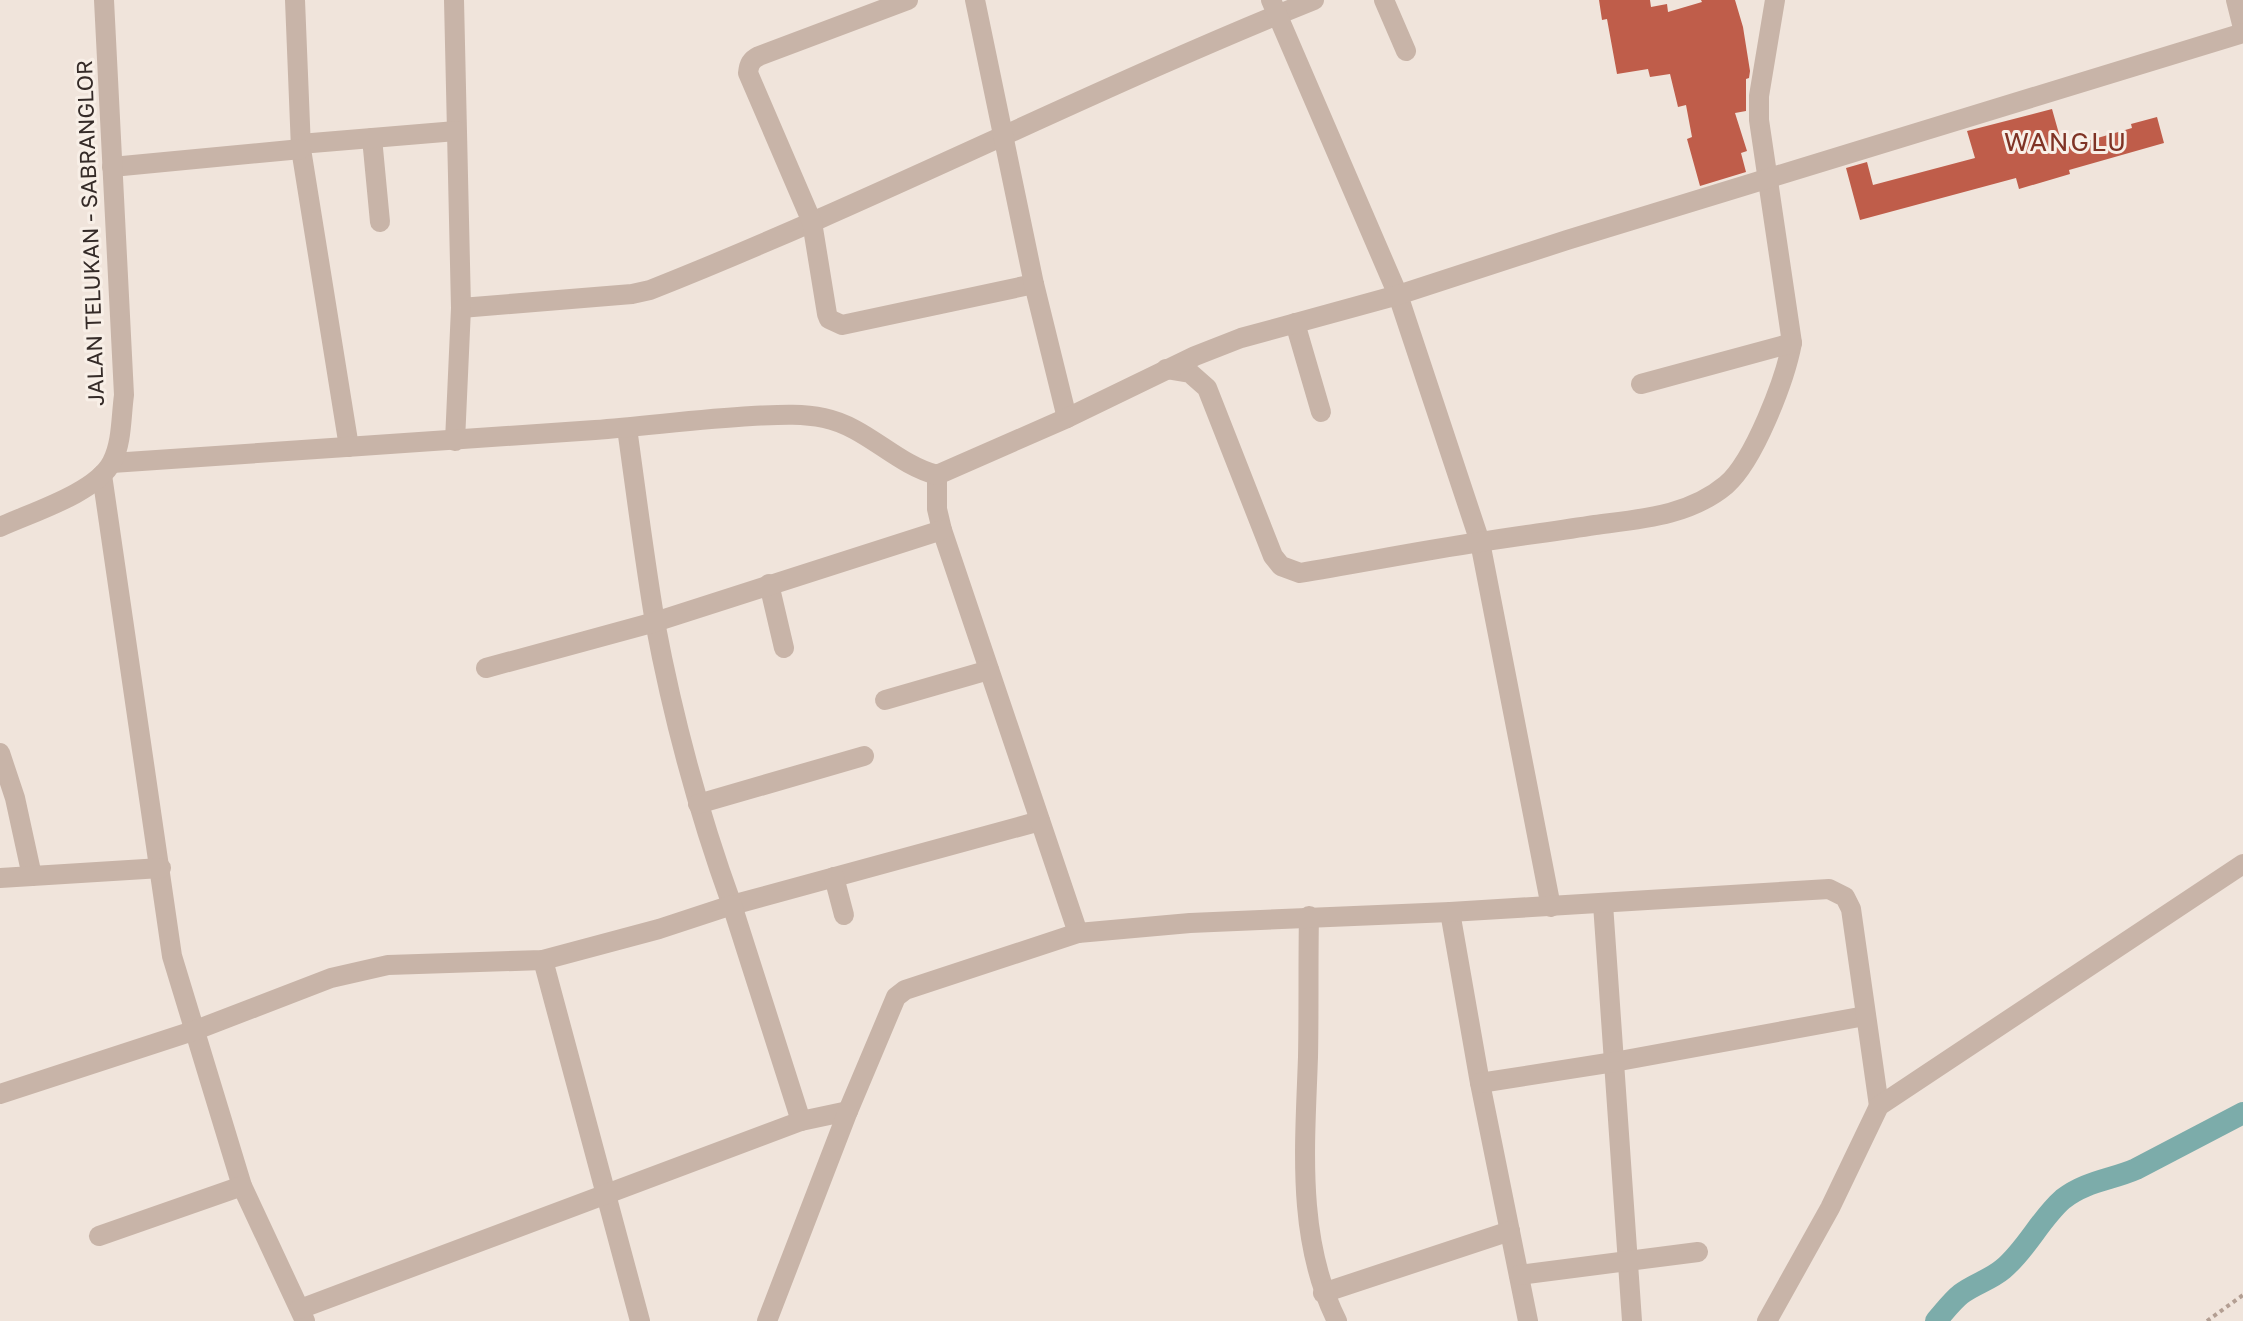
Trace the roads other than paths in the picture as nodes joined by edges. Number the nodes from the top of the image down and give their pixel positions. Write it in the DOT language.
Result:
graph roads {
  1 [pos="104,0"];
  2 [pos="295,0"];
  3 [pos="454,0"];
  4 [pos="908,0"];
  5 [pos="975,0"];
  6 [pos="1314,0"];
  7 [pos="1384,0"];
  8 [pos="1775,0"];
  9 [pos="2236,0"];
  10 [pos="1274,7"];
  11 [pos="2243,31"];
  12 [pos="1406,51"];
  13 [pos="456,131"];
  14 [pos="1005,135"];
  15 [pos="372,138"];
  16 [pos="301,146"];
  17 [pos="112,167"];
  18 [pos="1769,179"];
  19 [pos="380,222"];
  20 [pos="812,222"];
  21 [pos="1034,284"];
  22 [pos="1398,295"];
  23 [pos="461,308"];
  24 [pos="1295,323"];
  25 [pos="1792,343"];
  26 [pos="1166,369"];
  27 [pos="1641,384"];
  28 [pos="1321,412"];
  29 [pos="1067,418"];
  30 [pos="627,428"];
  31 [pos="444,441"];
  32 [pos="349,447"];
  33 [pos="107,469"];
  34 [pos="937,475"];
  35 [pos="0,527"];
  36 [pos="942,530"];
  37 [pos="1480,542"];
  38 [pos="769,584"];
  39 [pos="655,622"];
  40 [pos="784,648"];
  41 [pos="486,668"];
  42 [pos="989,670"];
  43 [pos="885,700"];
  44 [pos="0,753"];
  45 [pos="864,756"];
  46 [pos="698,804"];
  47 [pos="1040,821"];
  48 [pos="2243,864"];
  49 [pos="161,868"];
  50 [pos="32,876"];
  51 [pos="834,877"];
  52 [pos="0,878"];
  53 [pos="1603,904"];
  54 [pos="732,905"];
  55 [pos="1551,907"];
  56 [pos="1450,912"];
  57 [pos="844,915"];
  58 [pos="1309,916"];
  59 [pos="1078,933"];
  60 [pos="543,960"];
  61 [pos="1865,1016"];
  62 [pos="196,1030"];
  63 [pos="1614,1062"];
  64 [pos="1480,1083"];
  65 [pos="0,1094"];
  66 [pos="1879,1106"];
  67 [pos="848,1111"];
  68 [pos="801,1121"];
  69 [pos="242,1186"];
  70 [pos="604,1194"];
  71 [pos="1510,1231"];
  72 [pos="99,1236"];
  73 [pos="1698,1252"];
  74 [pos="1629,1262"];
  75 [pos="1519,1275"];
  76 [pos="1323,1293"];
  77 [pos="302,1315"];
  78 [pos="640,1321"];
  79 [pos="767,1321"];
  80 [pos="1337,1321"];
  81 [pos="1528,1321"];
  82 [pos="1632,1321"];
  83 [pos="1767,1321"];
  1 -- 17 [label="street, JALAN TELUKAN - SABRANGLOR"];
  2 -- 16 [label="street"];
  3 -- 13 [label="street"];
  4 -- 20 [label="street"];
  5 -- 14 [label="street"];
  6 -- 10 [label="street"];
  7 -- 12 [label="street"];
  8 -- 18 [label="street"];
  9 -- 11 [label="street"];
  10 -- 14 [label="street"];
  10 -- 22 [label="street"];
  11 -- 18 [label="street"];
  13 -- 15 [label="street"];
  13 -- 23 [label="street"];
  14 -- 20 [label="street"];
  14 -- 21 [label="street"];
  15 -- 16 [label="street"];
  15 -- 19 [label="street"];
  16 -- 17 [label="street"];
  16 -- 32 [label="street"];
  17 -- 33 [label="street, JALAN TELUKAN - SABRANGLOR"];
  18 -- 22 [label="street"];
  18 -- 25 [label="street"];
  20 -- 21 [label="street"];
  20 -- 23 [label="street"];
  21 -- 29 [label="street"];
  22 -- 24 [label="street"];
  22 -- 37 [label="street"];
  23 -- 31 [label="street"];
  24 -- 26 [label="street"];
  24 -- 28 [label="street"];
  25 -- 27 [label="street"];
  25 -- 37 [label="street"];
  26 -- 29 [label="street"];
  26 -- 37 [label="street"];
  29 -- 34 [label="street"];
  30 -- 31 [label="street"];
  30 -- 34 [label="street"];
  30 -- 39 [label="street"];
  31 -- 32 [label="street"];
  32 -- 33 [label="street"];
  33 -- 35 [label="street"];
  33 -- 49 [label="street"];
  34 -- 36 [label="street"];
  36 -- 38 [label="street"];
  36 -- 42 [label="street"];
  37 -- 55 [label="street"];
  38 -- 39 [label="street"];
  38 -- 40 [label="street"];
  39 -- 41 [label="street"];
  39 -- 46 [label="street"];
  42 -- 43 [label="street"];
  42 -- 47 [label="street"];
  44 -- 50 [label="street"];
  45 -- 46 [label="street"];
  46 -- 54 [label="street"];
  47 -- 51 [label="street"];
  47 -- 59 [label="street"];
  48 -- 66 [label="street"];
  49 -- 50 [label="street"];
  49 -- 62 [label="street"];
  50 -- 52 [label="street"];
  51 -- 54 [label="street"];
  51 -- 57 [label="street"];
  53 -- 55 [label="street"];
  53 -- 61 [label="street"];
  53 -- 63 [label="street"];
  54 -- 60 [label="street"];
  54 -- 68 [label="street"];
  55 -- 56 [label="street"];
  56 -- 58 [label="street"];
  56 -- 64 [label="street"];
  58 -- 59 [label="street"];
  58 -- 76 [label="street"];
  59 -- 67 [label="street"];
  60 -- 62 [label="street"];
  60 -- 70 [label="street"];
  61 -- 63 [label="street"];
  61 -- 66 [label="street"];
  62 -- 65 [label="street"];
  62 -- 69 [label="street"];
  63 -- 64 [label="street"];
  63 -- 74 [label="street"];
  64 -- 71 [label="street"];
  66 -- 83 [label="street"];
  67 -- 68 [label="street"];
  67 -- 79 [label="street"];
  68 -- 70 [label="street"];
  69 -- 72 [label="street"];
  69 -- 77 [label="street"];
  70 -- 77 [label="street"];
  70 -- 78 [label="street"];
  71 -- 75 [label="street"];
  71 -- 76 [label="street"];
  73 -- 74 [label="street"];
  74 -- 75 [label="street"];
  74 -- 82 [label="street"];
  75 -- 81 [label="street"];
  76 -- 80 [label="street"];
}
